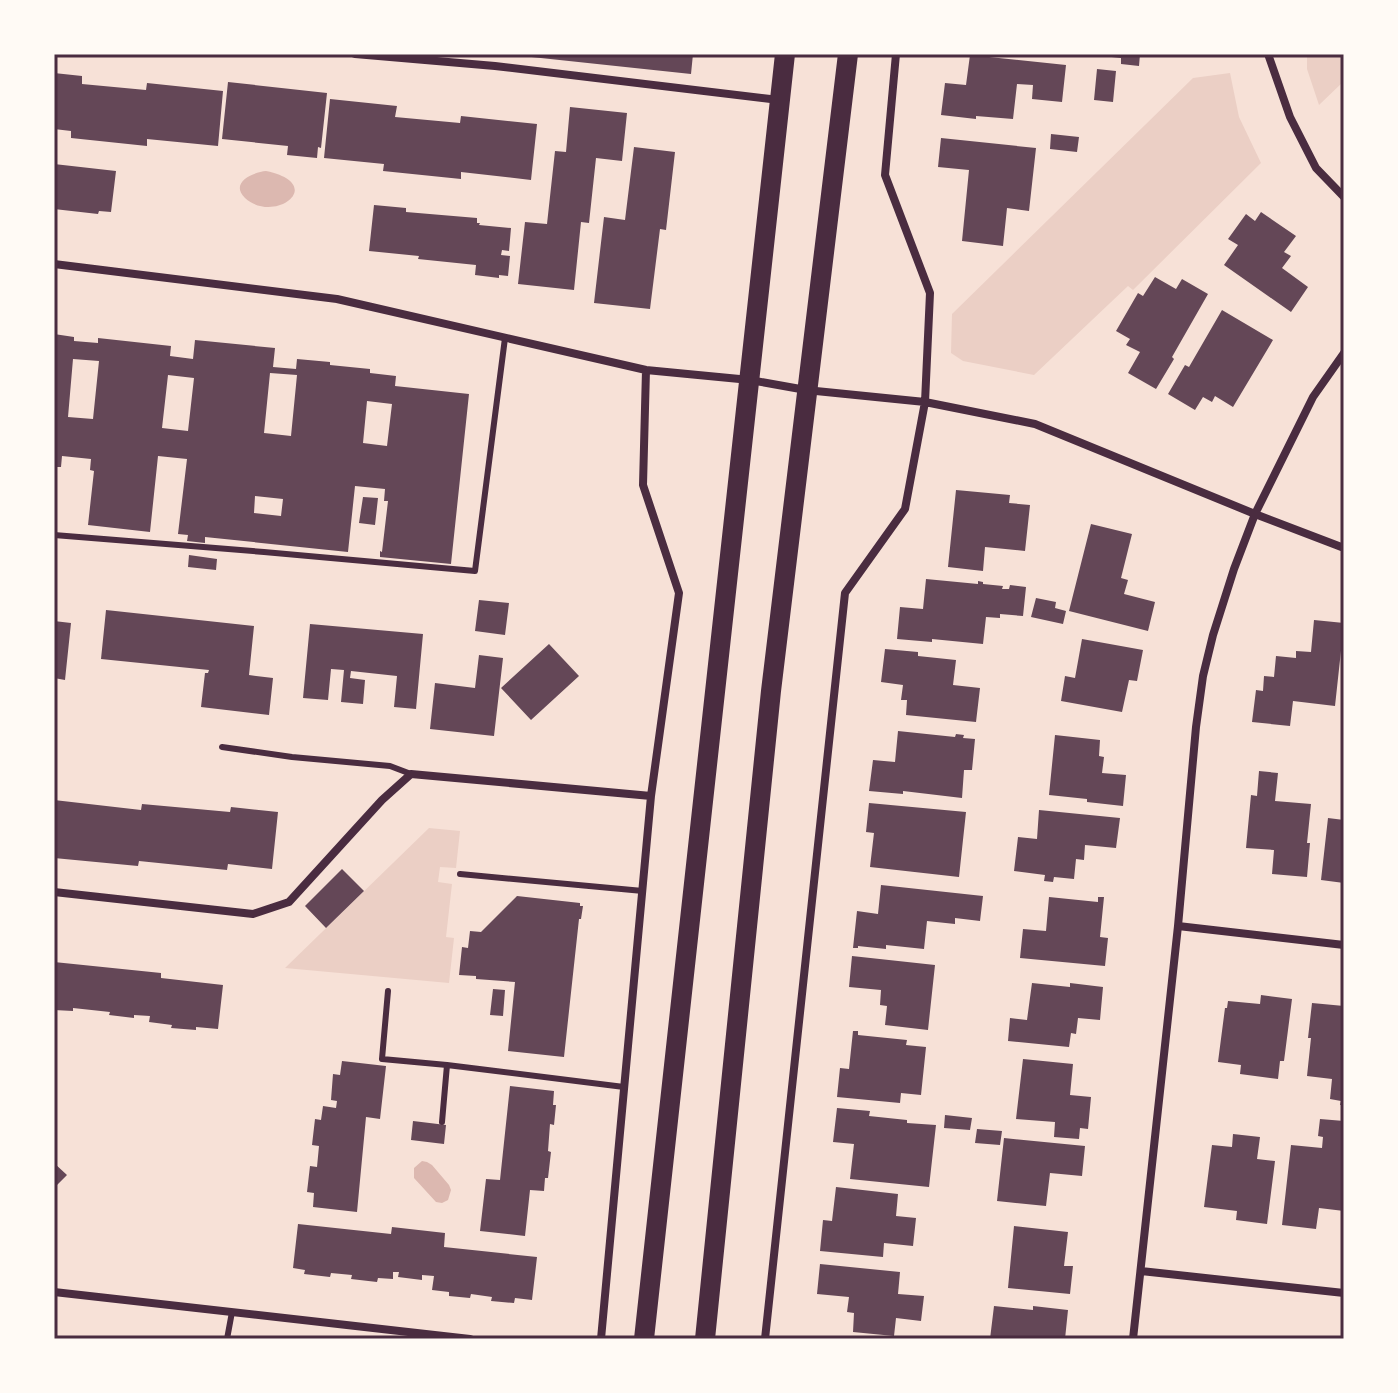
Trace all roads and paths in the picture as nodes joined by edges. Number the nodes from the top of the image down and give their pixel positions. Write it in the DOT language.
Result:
graph roads {
  1 [pos="355,54"];
  2 [pos="785,54"];
  3 [pos="848,54"];
  4 [pos="896,54"];
  5 [pos="1268,54"];
  6 [pos="780,100"];
  7 [pos="1344,197"];
  8 [pos="54,264"];
  9 [pos="505,338"];
  10 [pos="1344,353"];
  11 [pos="646,370"];
  12 [pos="750,380"];
  13 [pos="806,390"];
  14 [pos="925,402"];
  15 [pos="1255,514"];
  16 [pos="54,535"];
  17 [pos="1344,548"];
  18 [pos="222,747"];
  19 [pos="411,774"];
  20 [pos="651,796"];
  21 [pos="460,874"];
  22 [pos="643,891"];
  23 [pos="54,892"];
  24 [pos="1178,926"];
  25 [pos="1344,945"];
  26 [pos="388,991"];
  27 [pos="447,1065"];
  28 [pos="624,1087"];
  29 [pos="442,1122"];
  30 [pos="1141,1271"];
  31 [pos="54,1292"];
  32 [pos="1344,1293"];
  33 [pos="232,1312"];
  34 [pos="227,1339"];
  35 [pos="470,1339"];
  36 [pos="601,1339"];
  37 [pos="644,1339"];
  38 [pos="705,1339"];
  39 [pos="765,1339"];
  40 [pos="1133,1339"];
  1 -- 6 [label="street"];
  2 -- 6 [label="main road"];
  3 -- 13 [label="main road"];
  4 -- 14 [label="street"];
  5 -- 7 [label="street"];
  6 -- 12 [label="main road"];
  8 -- 9 [label="street"];
  9 -- 11 [label="street"];
  9 -- 16 [label="lane"];
  10 -- 15 [label="street"];
  11 -- 12 [label="street"];
  11 -- 20 [label="street"];
  12 -- 13 [label="street"];
  12 -- 37 [label="main road"];
  13 -- 14 [label="street"];
  13 -- 38 [label="main road"];
  14 -- 15 [label="street"];
  14 -- 39 [label="street"];
  15 -- 17 [label="street"];
  15 -- 24 [label="street"];
  18 -- 19 [label="lane"];
  19 -- 20 [label="street"];
  19 -- 23 [label="street"];
  20 -- 22 [label="street"];
  21 -- 22 [label="lane"];
  22 -- 28 [label="street"];
  24 -- 25 [label="street"];
  24 -- 30 [label="street"];
  26 -- 27 [label="lane"];
  27 -- 28 [label="lane"];
  27 -- 29 [label="lane"];
  28 -- 36 [label="street"];
  30 -- 32 [label="street"];
  30 -- 40 [label="street"];
  31 -- 33 [label="street"];
  33 -- 34 [label="lane"];
  33 -- 35 [label="street"];
}
